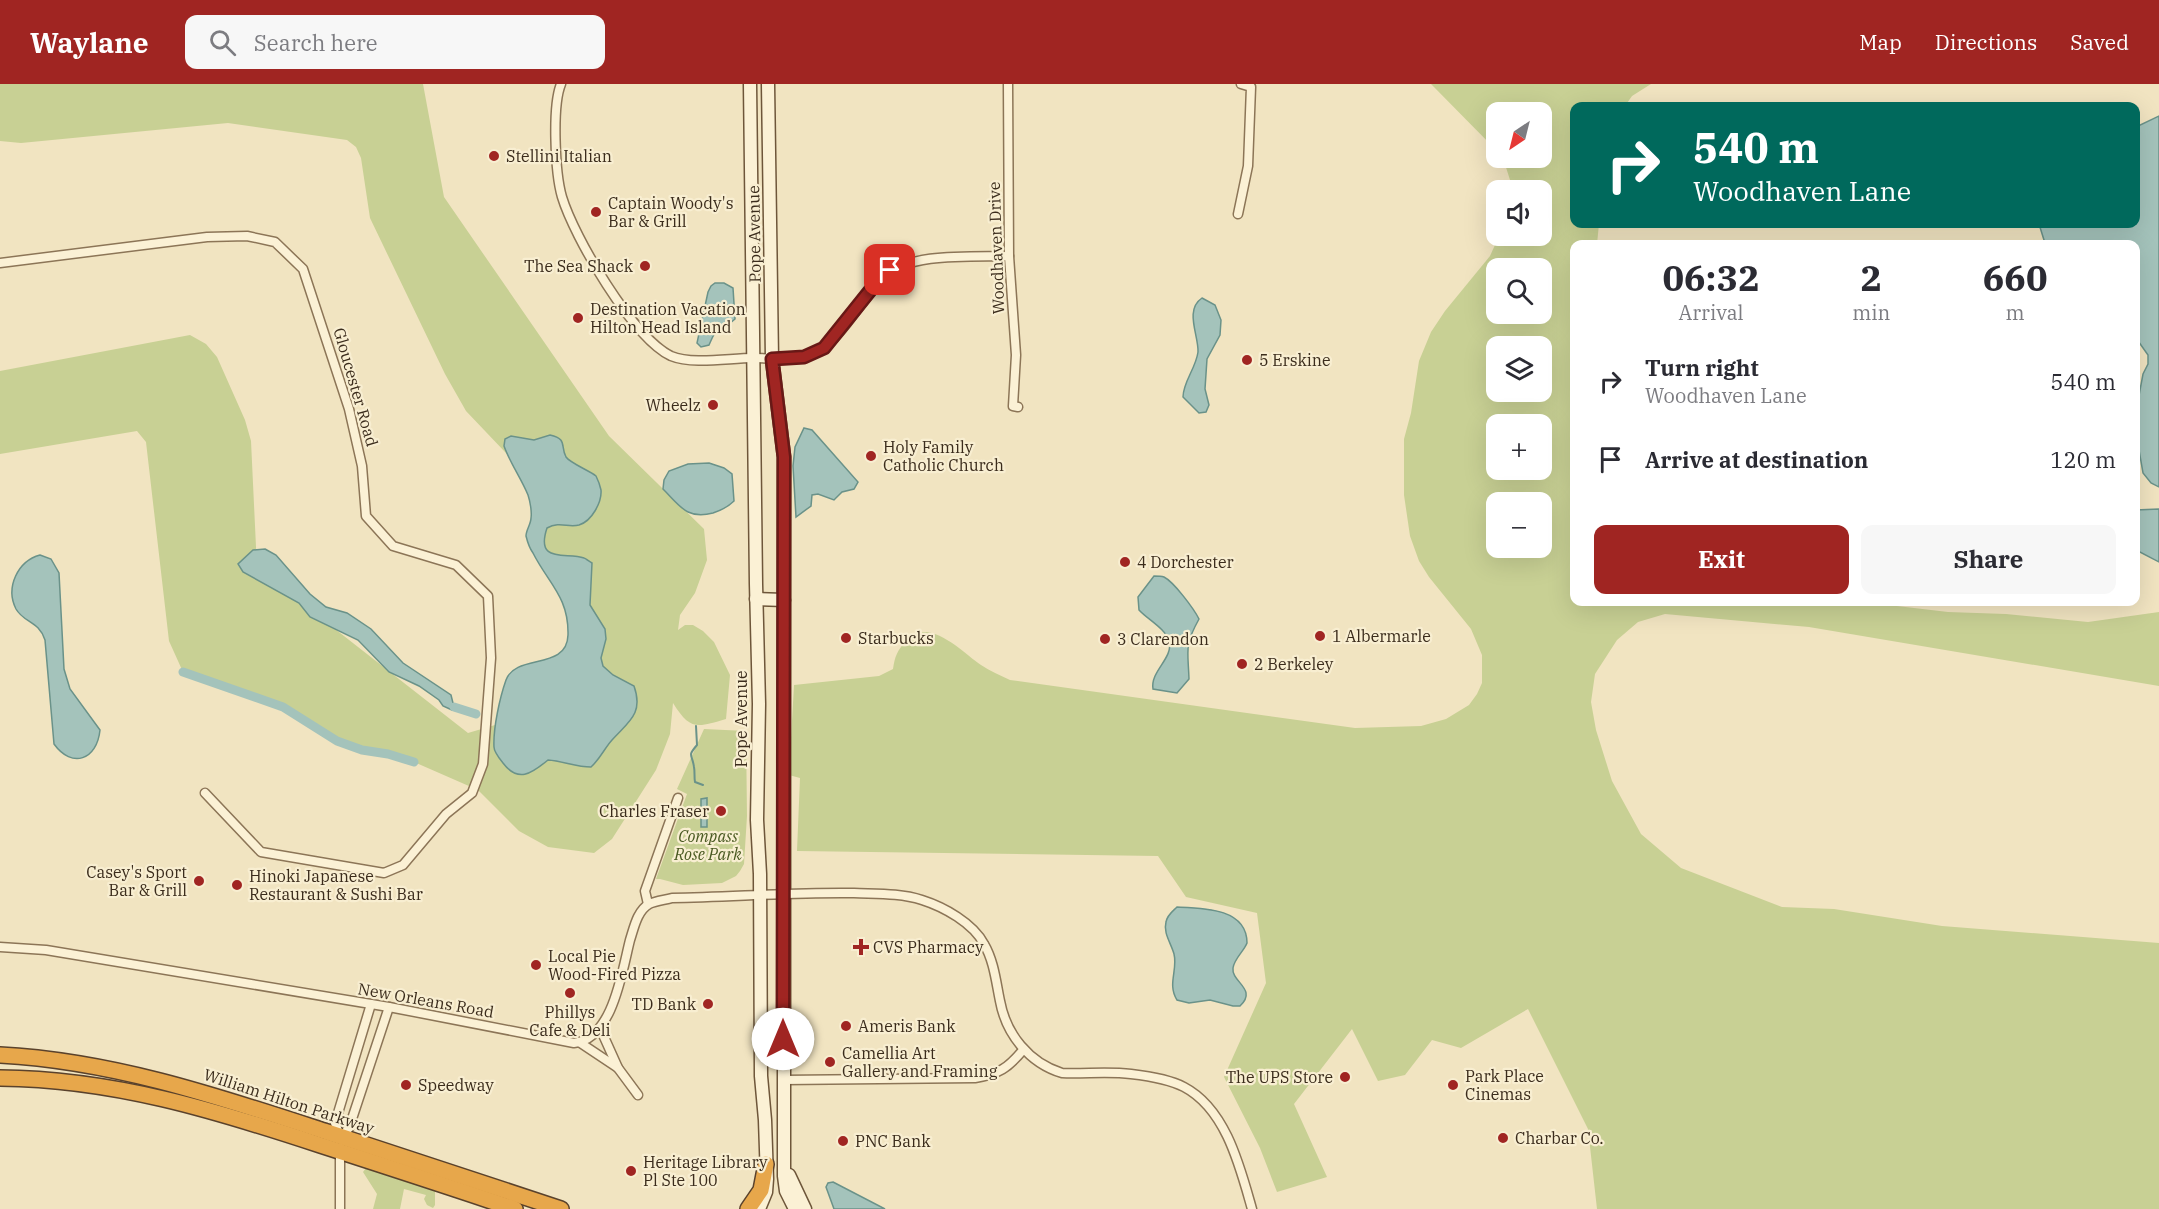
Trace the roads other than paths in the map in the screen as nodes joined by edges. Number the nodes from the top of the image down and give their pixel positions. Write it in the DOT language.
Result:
graph roads {
  1 [pos="561,84"];
  2 [pos="750,84"];
  3 [pos="768,84"];
  4 [pos="1008,84"];
  5 [pos="1241,84"];
  6 [pos="1238,214"];
  7 [pos="1009,256"];
  8 [pos="0,263"];
  9 [pos="754,358"];
  10 [pos="772,359"];
  11 [pos="1018,407"];
  12 [pos="756,600"];
  13 [pos="784,600"];
  14 [pos="205,793"];
  15 [pos="678,798"];
  16 [pos="783,894"];
  17 [pos="758,896"];
  18 [pos="648,904"];
  19 [pos="0,947"];
  20 [pos="371,1004"];
  21 [pos="389,1007"];
  22 [pos="600,1028"];
  23 [pos="579,1042"];
  24 [pos="1023,1050"];
  25 [pos="0,1055"];
  26 [pos="38,1058"];
  27 [pos="618,1068"];
  28 [pos="0,1078"];
  29 [pos="25,1079"];
  30 [pos="783,1080"];
  31 [pos="638,1095"];
  32 [pos="340,1144"];
  33 [pos="785,1157"];
  34 [pos="766,1164"];
  35 [pos="340,1209"];
  36 [pos="515,1209"];
  37 [pos="561,1209"];
  38 [pos="748,1209"];
  39 [pos="759,1209"];
  40 [pos="795,1209"];
  41 [pos="805,1209"];
  42 [pos="1252,1209"];
  1 -- 9 [label="street"];
  2 -- 9 [label="main road, Pope Avenue"];
  3 -- 10 [label="main road, Pope Avenue"];
  4 -- 7 [label="street, Woodhaven Drive"];
  5 -- 6 [label="street"];
  7 -- 10 [label="street"];
  7 -- 11 [label="street, Woodhaven Drive"];
  8 -- 14 [label="street, Gloucester Road"];
  9 -- 10 [label="street"];
  9 -- 12 [label="main road, Pope Avenue"];
  10 -- 13 [label="main road, Pope Avenue"];
  12 -- 13 [label="main road"];
  12 -- 17 [label="main road, Pope Avenue"];
  13 -- 16 [label="main road, Pope Avenue"];
  15 -- 18 [label="street"];
  16 -- 17 [label="street"];
  16 -- 24 [label="street"];
  16 -- 30 [label="main road, Pope Avenue"];
  17 -- 18 [label="street"];
  17 -- 34 [label="main road, Pope Avenue"];
  18 -- 22 [label="street"];
  19 -- 20 [label="street, New Orleans Road"];
  20 -- 21 [label="street, New Orleans Road"];
  20 -- 32 [label="street"];
  21 -- 23 [label="street, New Orleans Road"];
  21 -- 32 [label="street"];
  22 -- 23 [label="street"];
  22 -- 27 [label="street"];
  23 -- 27 [label="street"];
  24 -- 30 [label="street"];
  24 -- 42 [label="street"];
  25 -- 26 [label="highway, William Hilton Parkway"];
  26 -- 29 [label="highway"];
  26 -- 32 [label="highway, William Hilton Parkway"];
  27 -- 31 [label="street"];
  28 -- 29 [label="highway, William Hilton Parkway"];
  29 -- 32 [label="highway, William Hilton Parkway"];
  30 -- 33 [label="main road, Pope Avenue"];
  32 -- 35 [label="street"];
  32 -- 36 [label="highway, William Hilton Parkway"];
  32 -- 37 [label="highway, William Hilton Parkway"];
  33 -- 40 [label="main road, Pope Avenue"];
  33 -- 41 [label="main road"];
  34 -- 38 [label="highway"];
  34 -- 39 [label="main road, Pope Avenue"];
}
